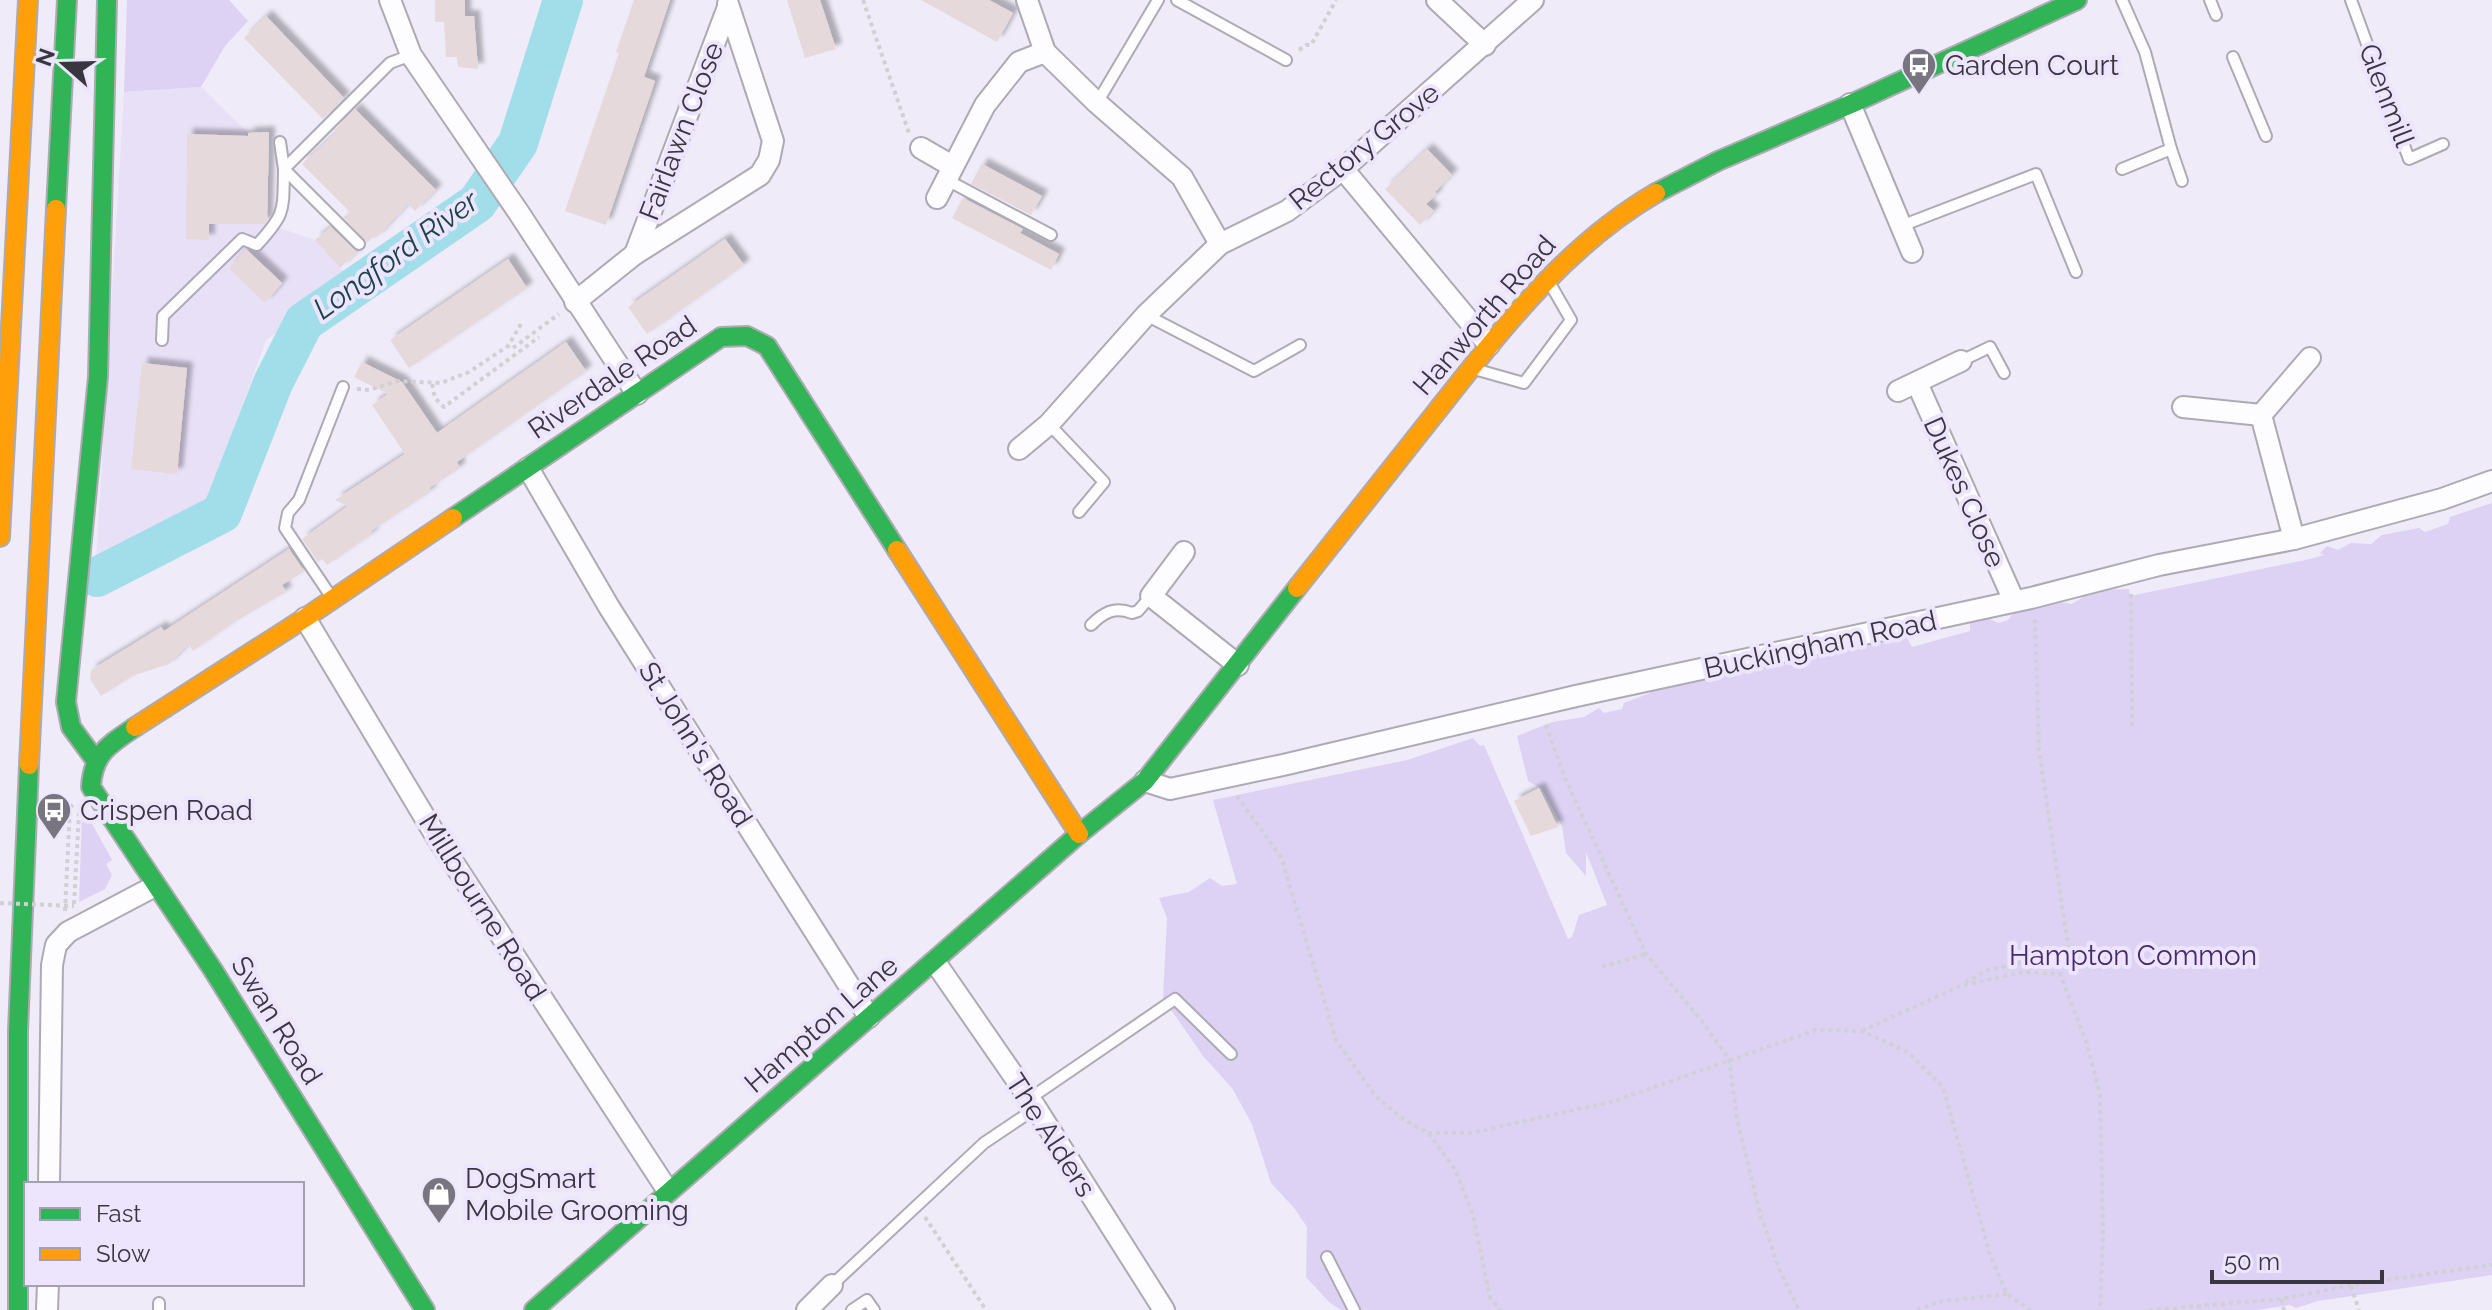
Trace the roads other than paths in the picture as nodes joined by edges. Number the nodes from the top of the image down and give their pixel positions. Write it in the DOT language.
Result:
graph roads {
  1 [pos="28,0"];
  2 [pos="67,0"];
  3 [pos="107,0"];
  4 [pos="390,0"];
  5 [pos="1027,0"];
  6 [pos="1158,0"];
  7 [pos="1177,0"];
  8 [pos="1437,0"];
  9 [pos="1533,0"];
  10 [pos="2077,0"];
  11 [pos="2122,0"];
  12 [pos="2210,0"];
  13 [pos="2351,0"];
  14 [pos="728,4"];
  15 [pos="2216,15"];
  16 [pos="1485,45"];
  17 [pos="1045,52"];
  18 [pos="411,55"];
  19 [pos="2233,57"];
  20 [pos="1286,60"];
  21 [pos="104,70"];
  22 [pos="1097,103"];
  23 [pos="1850,104"];
  24 [pos="2266,136"];
  25 [pos="280,142"];
  26 [pos="2443,144"];
  27 [pos="921,148"];
  28 [pos="2171,149"];
  29 [pos="284,169"];
  30 [pos="1343,169"];
  31 [pos="2122,169"];
  32 [pos="2182,181"];
  33 [pos="945,182"];
  34 [pos="83,225"];
  35 [pos="1901,226"];
  36 [pos="1051,235"];
  37 [pos="359,244"];
  38 [pos="1220,244"];
  39 [pos="1912,252"];
  40 [pos="635,254"];
  41 [pos="2076,272"];
  42 [pos="1547,279"];
  43 [pos="575,302"];
  44 [pos="1146,315"];
  45 [pos="70,319"];
  46 [pos="162,340"];
  47 [pos="1300,345"];
  48 [pos="1489,345"];
  49 [pos="2310,358"];
  50 [pos="1961,361"];
  51 [pos="1471,368"];
  52 [pos="2004,373"];
  53 [pos="343,387"];
  54 [pos="637,394"];
  55 [pos="2183,407"];
  56 [pos="2261,415"];
  57 [pos="1049,424"];
  58 [pos="1019,449"];
  59 [pos="528,468"];
  60 [pos="2492,481"];
  61 [pos="1079,512"];
  62 [pos="39,536"];
  63 [pos="0,537"];
  64 [pos="2294,539"];
  65 [pos="1184,552"];
  66 [pos="1151,596"];
  67 [pos="333,598"];
  68 [pos="2022,599"];
  69 [pos="305,618"];
  70 [pos="1091,625"];
  71 [pos="1238,665"];
  72 [pos="96,761"];
  73 [pos="1145,781"];
  74 [pos="1079,834"];
  75 [pos="155,886"];
  76 [pos="935,962"];
  77 [pos="869,1017"];
  78 [pos="1231,1054"];
  79 [pos="1032,1103"];
  80 [pos="49,1182"];
  81 [pos="668,1191"];
  82 [pos="1327,1257"];
  83 [pos="832,1285"];
  84 [pos="48,1286"];
  85 [pos="18,1310"];
  86 [pos="47,1310"];
  87 [pos="425,1310"];
  88 [pos="534,1310"];
  89 [pos="807,1310"];
  90 [pos="852,1310"];
  91 [pos="874,1310"];
  92 [pos="1164,1310"];
  93 [pos="1354,1310"];
  1 -- 63 [label="main road"];
  2 -- 62 [label="main road"];
  3 -- 21 [label="main road"];
  4 -- 18 [label="street"];
  5 -- 17 [label="street"];
  6 -- 22 [label="lane"];
  7 -- 20 [label="lane"];
  8 -- 16 [label="street"];
  9 -- 16 [label="street, Rectory Grove"];
  10 -- 23 [label="main road, Hanworth Road"];
  11 -- 28 [label="lane"];
  12 -- 15 [label="lane"];
  13 -- 26 [label="lane, Glenmill"];
  14 -- 40 [label="street, Fairlawn Close"];
  14 -- 40 [label="street, Fairlawn Close"];
  16 -- 30 [label="street, Rectory Grove"];
  17 -- 22 [label="street"];
  17 -- 33 [label="street"];
  18 -- 29 [label="lane"];
  18 -- 43 [label="street"];
  19 -- 24 [label="lane"];
  21 -- 34 [label="main road"];
  21 -- 72 [label="main road"];
  22 -- 38 [label="street"];
  23 -- 35 [label="street"];
  23 -- 42 [label="main road, Hanworth Road"];
  25 -- 29 [label="lane"];
  27 -- 33 [label="street"];
  28 -- 31 [label="lane"];
  28 -- 32 [label="lane"];
  29 -- 37 [label="lane"];
  29 -- 46 [label="lane"];
  30 -- 38 [label="street, Rectory Grove"];
  30 -- 48 [label="street"];
  33 -- 36 [label="lane"];
  35 -- 39 [label="street"];
  35 -- 41 [label="lane"];
  38 -- 44 [label="street, Rectory Grove"];
  40 -- 43 [label="street, Fairlawn Close"];
  42 -- 48 [label="main road, Hanworth Road"];
  42 -- 51 [label="lane"];
  43 -- 54 [label="street"];
  44 -- 47 [label="lane"];
  44 -- 57 [label="street, Rectory Grove"];
  45 -- 62 [label="main road"];
  48 -- 51 [label="main road, Hanworth Road"];
  49 -- 56 [label="street"];
  50 -- 52 [label="lane"];
  50 -- 68 [label="street, Dukes Close"];
  51 -- 71 [label="main road, Hanworth Road"];
  53 -- 67 [label="lane"];
  54 -- 59 [label="main road, Riverdale Road"];
  54 -- 74 [label="main road, Riverdale Road"];
  55 -- 56 [label="street"];
  56 -- 64 [label="street"];
  57 -- 58 [label="street, Rectory Grove"];
  57 -- 61 [label="lane"];
  59 -- 67 [label="main road, Riverdale Road"];
  59 -- 77 [label="street, St John's Road"];
  60 -- 64 [label="street, Buckingham Road"];
  62 -- 85 [label="main road"];
  64 -- 68 [label="street, Buckingham Road"];
  65 -- 66 [label="street"];
  66 -- 70 [label="lane"];
  66 -- 71 [label="street"];
  67 -- 69 [label="main road, Riverdale Road"];
  68 -- 73 [label="street, Buckingham Road"];
  69 -- 72 [label="main road, Riverdale Road"];
  69 -- 81 [label="street, Millbourne Road"];
  71 -- 73 [label="main road, Hanworth Road"];
  72 -- 75 [label="main road, Swan Road"];
  73 -- 74 [label="main road, Hampton Lane"];
  74 -- 76 [label="main road, Hampton Lane"];
  75 -- 80 [label="street"];
  75 -- 87 [label="main road, Swan Road"];
  76 -- 77 [label="main road, Hampton Lane"];
  76 -- 79 [label="street, The Alders"];
  77 -- 81 [label="main road, Hampton Lane"];
  78 -- 79 [label="lane"];
  79 -- 83 [label="lane"];
  79 -- 92 [label="street, The Alders"];
  81 -- 88 [label="main road, Hampton Lane"];
  82 -- 93 [label="lane"];
  83 -- 89 [label="street"];
  84 -- 86 [label="street"];
  90 -- 91 [label="lane"];
}
